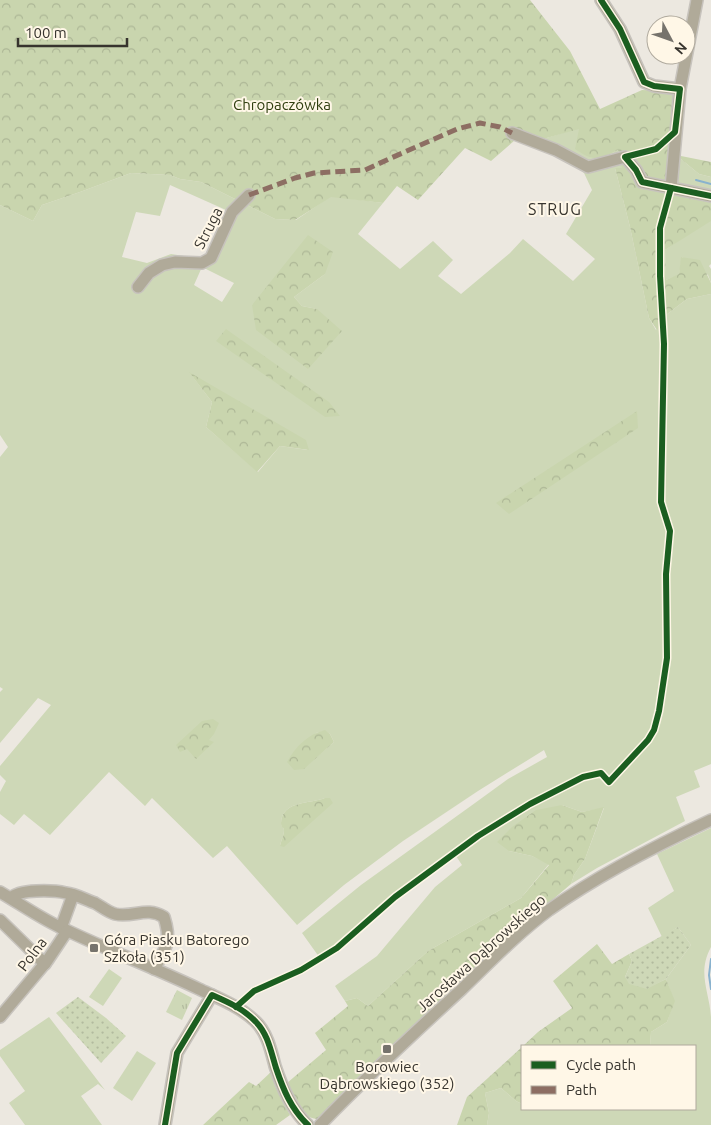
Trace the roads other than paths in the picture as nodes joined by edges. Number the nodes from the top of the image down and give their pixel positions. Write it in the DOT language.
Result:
graph roads {
  1 [pos="601,0"];
  2 [pos="697,0"];
  3 [pos="680,89"];
  4 [pos="512,133"];
  5 [pos="671,188"];
  6 [pos="249,195"];
  7 [pos="711,196"];
  8 [pos="138,287"];
  9 [pos="711,820"];
  10 [pos="0,892"];
  11 [pos="73,894"];
  12 [pos="11,898"];
  13 [pos="0,920"];
  14 [pos="64,929"];
  15 [pos="45,964"];
  16 [pos="154,969"];
  17 [pos="212,995"];
  18 [pos="0,1018"];
  19 [pos="165,1125"];
  20 [pos="308,1125"];
  21 [pos="320,1125"];
  1 -- 3 [label="street"];
  2 -- 3 [label="street"];
  3 -- 5 [label="street"];
  4 -- 5 [label="street"];
  5 -- 7 [label="street"];
  6 -- 8 [label="street, Struga"];
  9 -- 21 [label="street, Jarosława Dąbrowskiego"];
  10 -- 12 [label="street"];
  11 -- 12 [label="street"];
  11 -- 14 [label="street, Polna"];
  11 -- 16 [label="street"];
  12 -- 14 [label="street"];
  13 -- 15 [label="street"];
  14 -- 15 [label="street, Polna"];
  14 -- 16 [label="street"];
  15 -- 18 [label="street, Polna"];
  16 -- 17 [label="street"];
  17 -- 19 [label="street"];
  17 -- 20 [label="street"];
}
